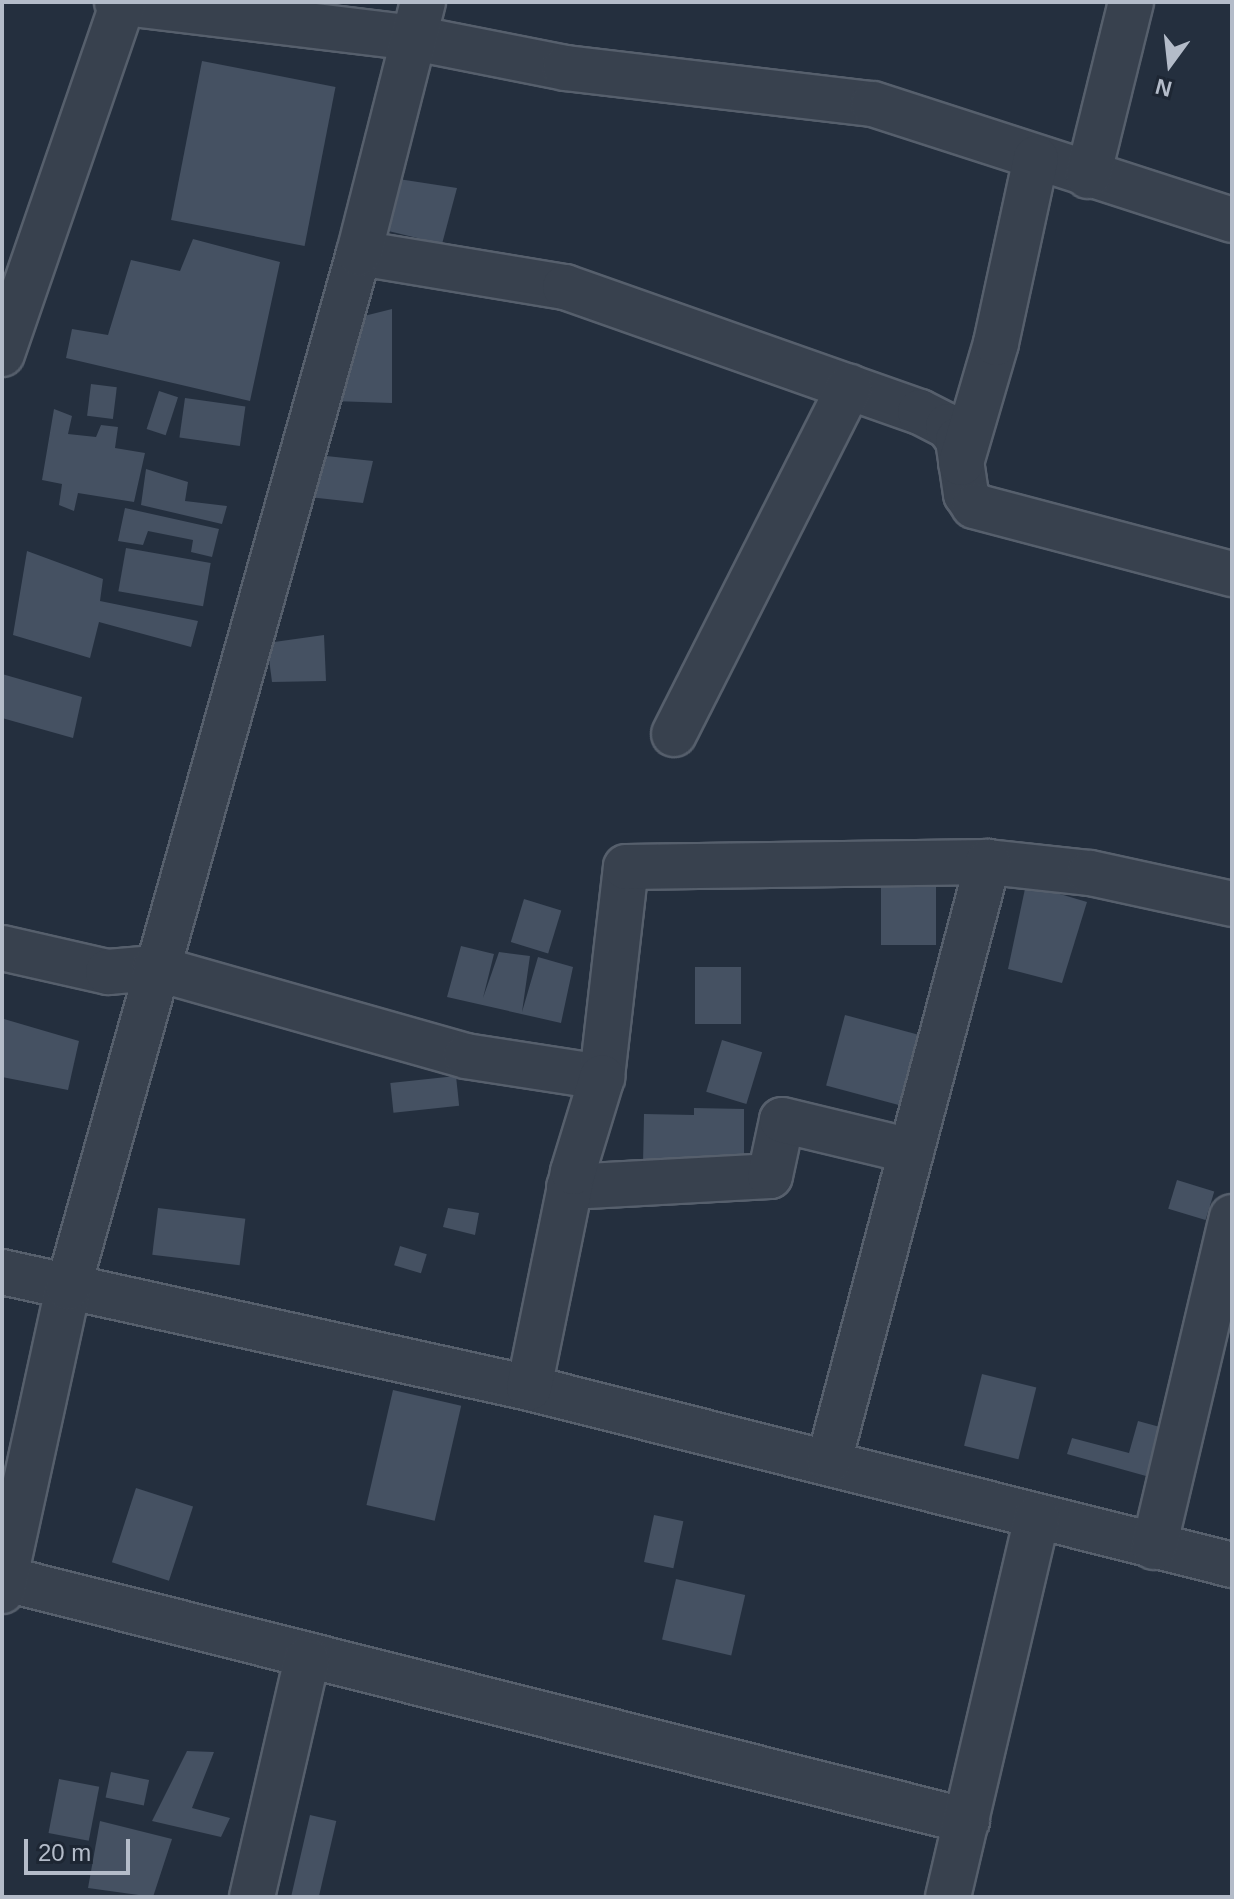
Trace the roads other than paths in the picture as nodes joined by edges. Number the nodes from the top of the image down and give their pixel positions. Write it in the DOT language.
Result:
graph roads {
  1 [pos="117,2"];
  2 [pos="123,2"];
  3 [pos="1131,2"];
  4 [pos="418,20"];
  5 [pos="1036,158"];
  6 [pos="1088,176"];
  7 [pos="1232,220"];
  8 [pos="359,253"];
  9 [pos="2,354"];
  10 [pos="849,387"];
  11 [pos="961,463"];
  12 [pos="1232,574"];
  13 [pos="674,734"];
  14 [pos="988,862"];
  15 [pos="1232,904"];
  16 [pos="2,948"];
  17 [pos="155,968"];
  18 [pos="602,1077"];
  19 [pos="911,1151"];
  20 [pos="569,1187"];
  21 [pos="1232,1217"];
  22 [pos="2,1272"];
  23 [pos="68,1288"];
  24 [pos="529,1388"];
  25 [pos="829,1461"];
  26 [pos="1037,1517"];
  27 [pos="1154,1547"];
  28 [pos="1232,1565"];
  29 [pos="4,1585"];
  30 [pos="307,1659"];
  31 [pos="967,1821"];
  32 [pos="252,1897"];
  33 [pos="948,1897"];
  1 -- 2 [label="street"];
  2 -- 4 [label="street"];
  2 -- 9 [label="street"];
  3 -- 6 [label="street"];
  4 -- 5 [label="street"];
  4 -- 8 [label="street"];
  5 -- 6 [label="street"];
  5 -- 11 [label="street"];
  6 -- 7 [label="street"];
  8 -- 10 [label="street"];
  8 -- 17 [label="street"];
  10 -- 11 [label="street"];
  10 -- 13 [label="street"];
  11 -- 12 [label="street"];
  14 -- 15 [label="street"];
  14 -- 18 [label="street"];
  14 -- 19 [label="street"];
  16 -- 17 [label="street"];
  17 -- 18 [label="street"];
  17 -- 23 [label="street"];
  18 -- 20 [label="street"];
  19 -- 20 [label="street"];
  19 -- 25 [label="street"];
  20 -- 24 [label="street"];
  21 -- 27 [label="street"];
  22 -- 23 [label="street"];
  23 -- 24 [label="street"];
  23 -- 29 [label="street"];
  24 -- 25 [label="street"];
  25 -- 26 [label="street"];
  26 -- 27 [label="street"];
  26 -- 31 [label="street"];
  27 -- 28 [label="street"];
  29 -- 30 [label="street"];
  30 -- 31 [label="street"];
  30 -- 32 [label="street"];
  31 -- 33 [label="street"];
}
